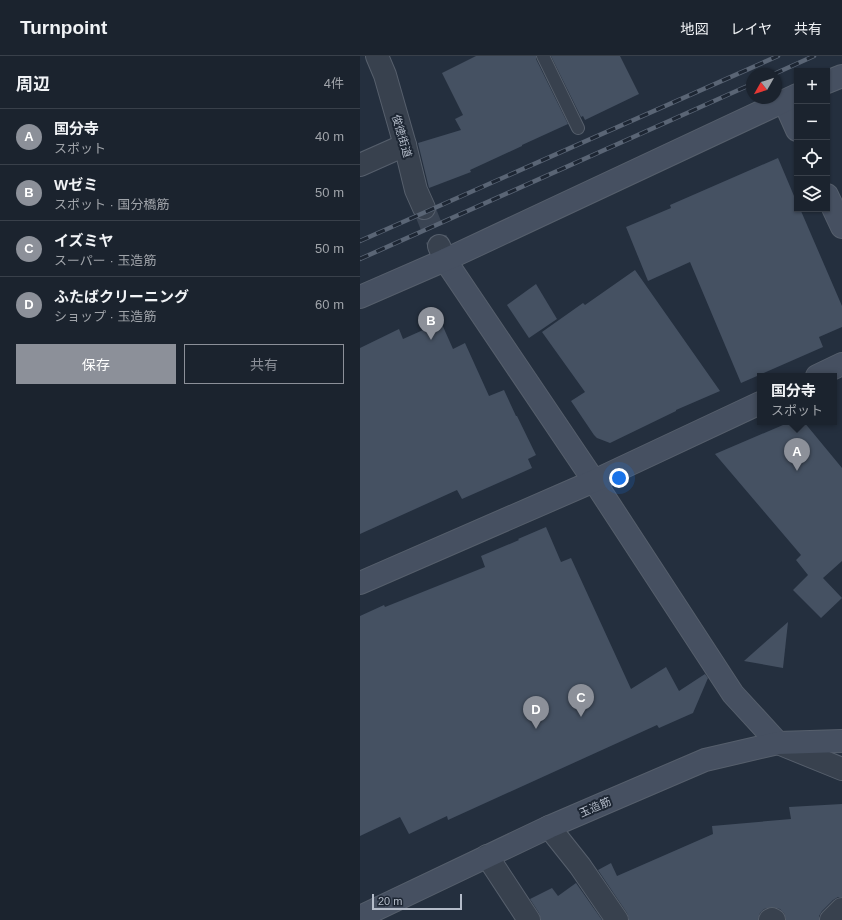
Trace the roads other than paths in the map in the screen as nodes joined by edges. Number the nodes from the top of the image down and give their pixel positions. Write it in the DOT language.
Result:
graph roads {
  1 [pos="543,56"];
  2 [pos="380,59"];
  3 [pos="842,76"];
  4 [pos="830,81"];
  5 [pos="790,98"];
  6 [pos="794,116"];
  7 [pos="578,128"];
  8 [pos="405,145"];
  9 [pos="360,165"];
  10 [pos="830,201"];
  11 [pos="424,208"];
  12 [pos="842,227"];
  13 [pos="442,253"];
  14 [pos="360,297"];
  15 [pos="842,364"];
  16 [pos="823,373"];
  17 [pos="757,404"];
  18 [pos="594,481"];
  19 [pos="360,583"];
  20 [pos="842,741"];
  21 [pos="778,743"];
  22 [pos="842,769"];
  23 [pos="549,827"];
  24 [pos="488,856"];
  25 [pos="842,909"];
  26 [pos="360,917"];
  27 [pos="529,920"];
  28 [pos="617,920"];
  29 [pos="770,920"];
  30 [pos="774,920"];
  31 [pos="831,920"];
  1 -- 7 [label="lane"];
  2 -- 8 [label="street, 俊徳街道"];
  3 -- 4 [label="street"];
  5 -- 6 [label="street"];
  5 -- 13 [label="street"];
  8 -- 9 [label="street"];
  8 -- 11 [label="street, 俊徳街道"];
  10 -- 12 [label="street"];
  13 -- 14 [label="street"];
  13 -- 18 [label="street"];
  15 -- 16 [label="street"];
  17 -- 18 [label="street"];
  18 -- 19 [label="street"];
  18 -- 21 [label="street"];
  20 -- 21 [label="street, 玉造筋"];
  21 -- 22 [label="street"];
  21 -- 23 [label="street, 玉造筋"];
  23 -- 24 [label="street, 玉造筋"];
  23 -- 28 [label="street"];
  24 -- 26 [label="street, 玉造筋"];
  24 -- 27 [label="street"];
  25 -- 31 [label="street"];
  29 -- 30 [label="street"];
}
